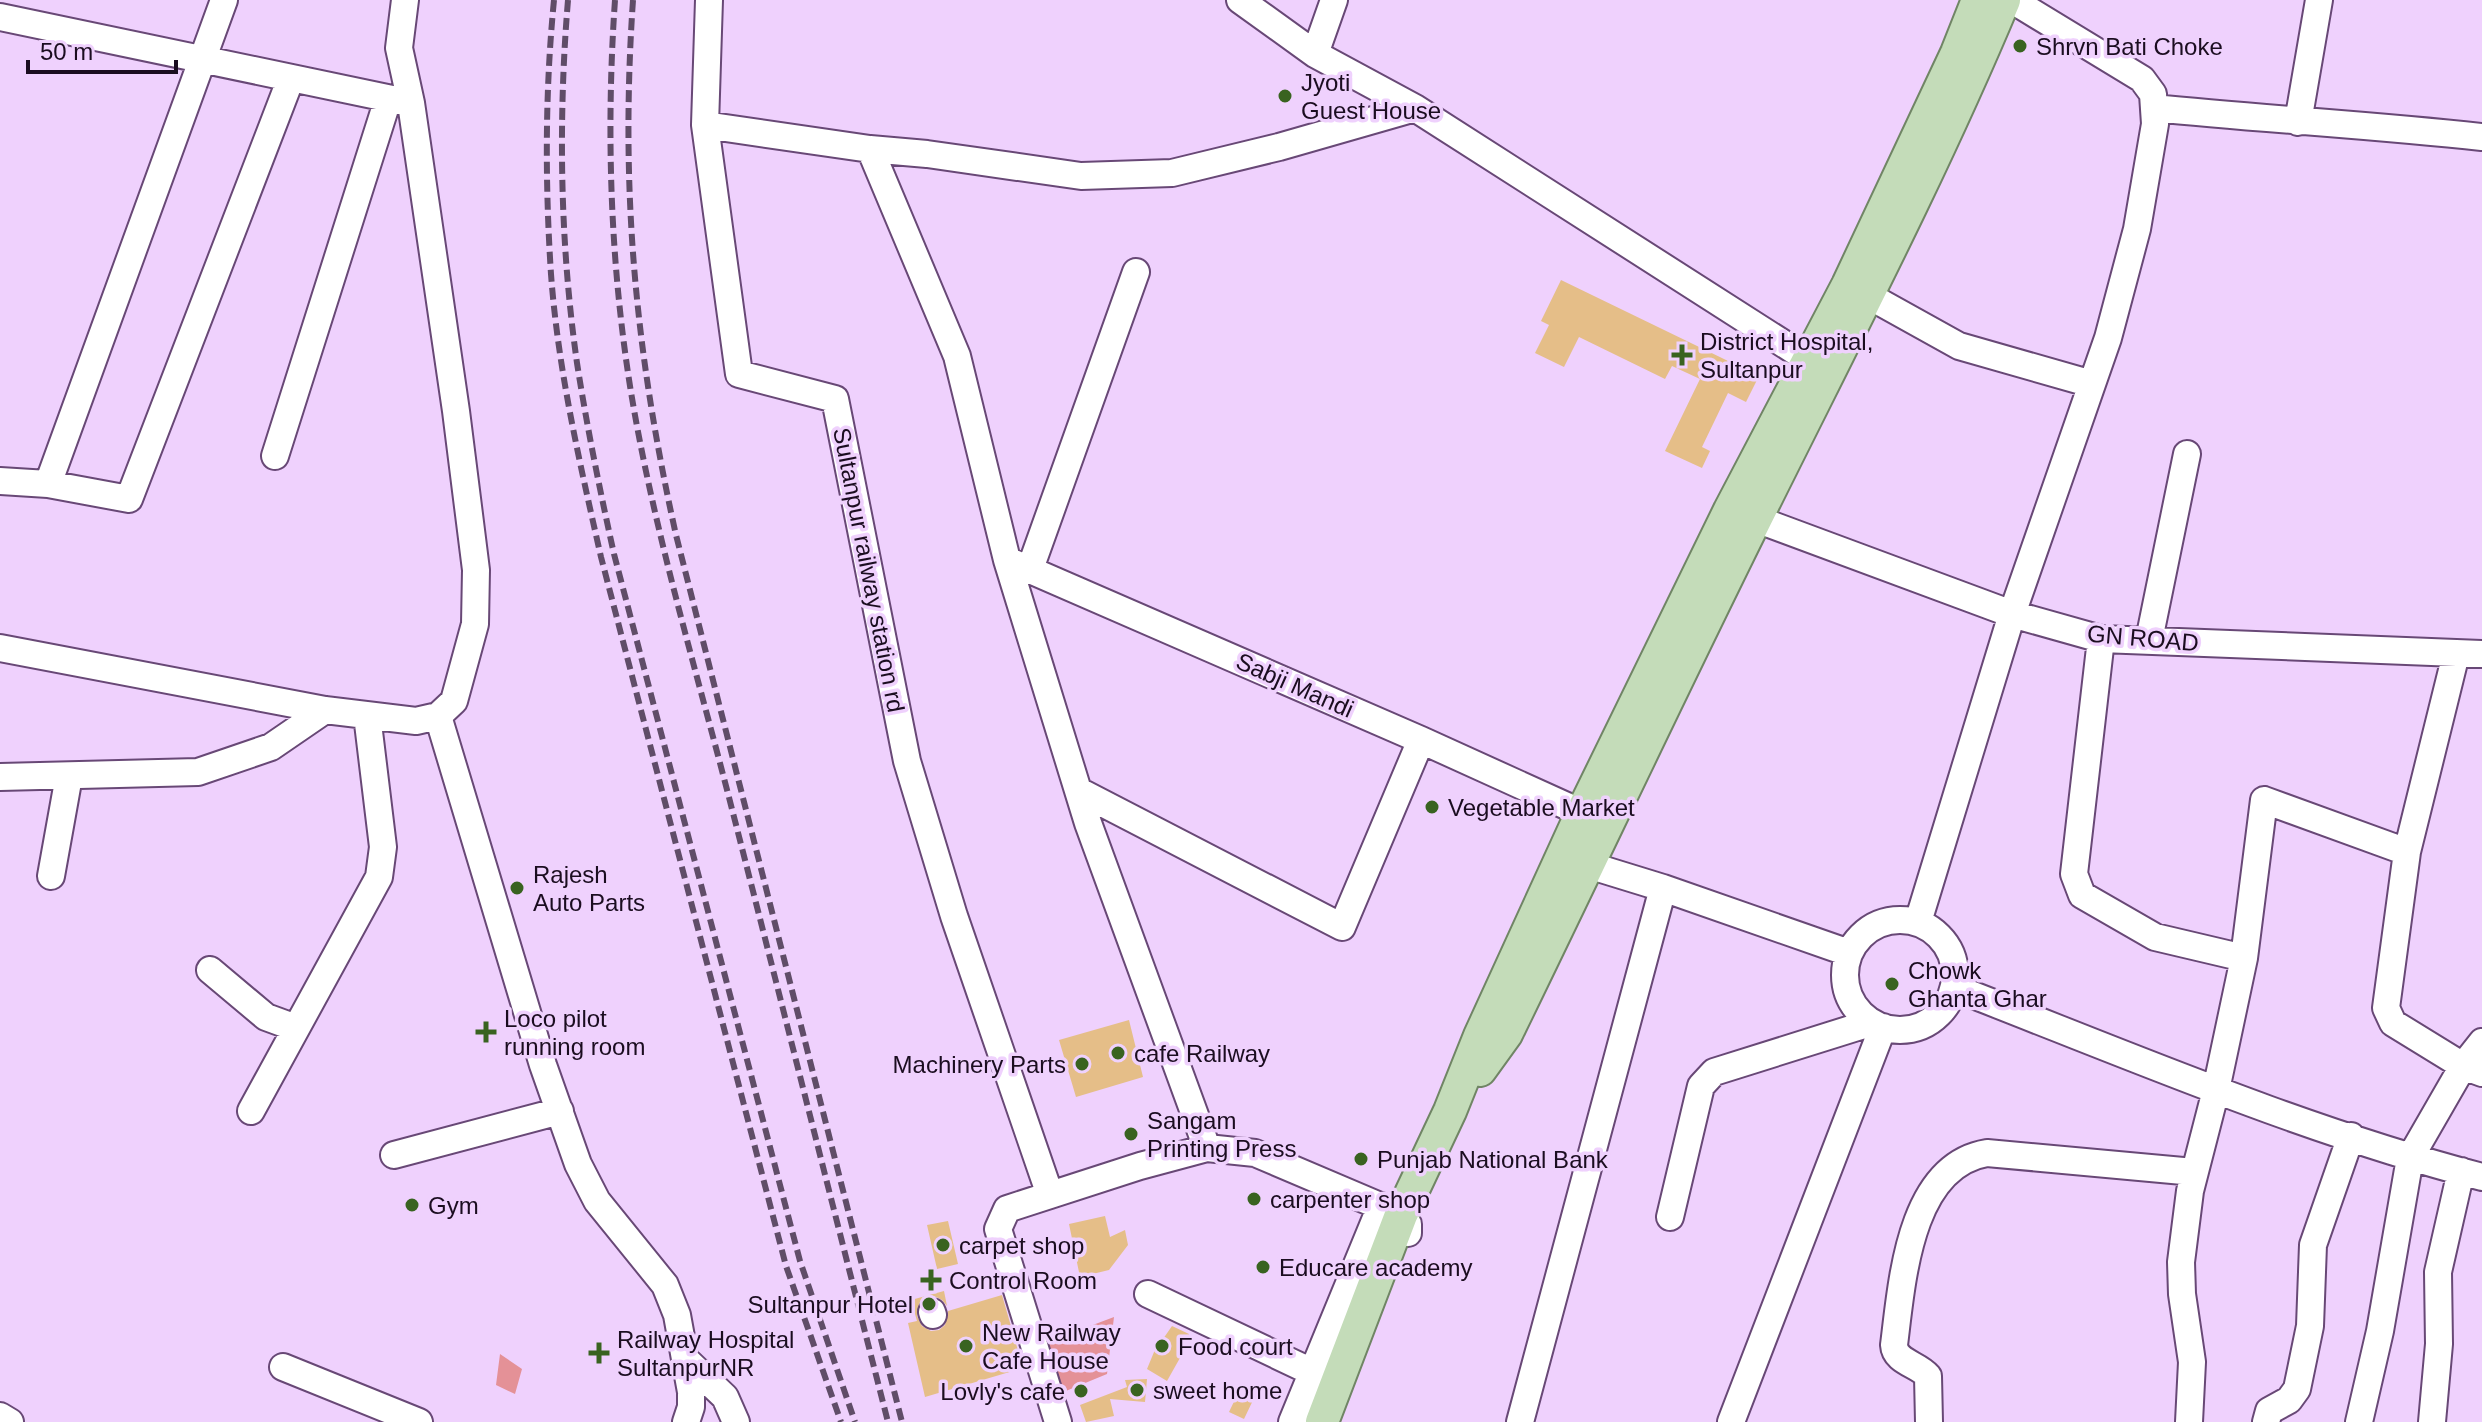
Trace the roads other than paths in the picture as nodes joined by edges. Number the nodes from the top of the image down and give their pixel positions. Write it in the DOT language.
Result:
graph roads {
  1 [pos="224,0"];
  2 [pos="405,0"];
  3 [pos="709,0"];
  4 [pos="1229,0"];
  5 [pos="1240,0"];
  6 [pos="1251,0"];
  7 [pos="1334,0"];
  8 [pos="1978,0"];
  9 [pos="2004,0"];
  10 [pos="2012,0"];
  11 [pos="2319,0"];
  12 [pos="0,17"];
  13 [pos="1268,22"];
  14 [pos="1315,54"];
  15 [pos="204,60"];
  16 [pos="291,78"];
  17 [pos="399,101"];
  18 [pos="1415,108"];
  19 [pos="2154,108"];
  20 [pos="2298,122"];
  21 [pos="705,125"];
  22 [pos="2482,137"];
  23 [pos="870,149"];
  24 [pos="1136,272"];
  25 [pos="1858,290"];
  26 [pos="1809,360"];
  27 [pos="2092,384"];
  28 [pos="2187,454"];
  29 [pos="275,456"];
  30 [pos="0,481"];
  31 [pos="48,484"];
  32 [pos="1742,514"];
  33 [pos="1018,564"];
  34 [pos="2012,614"];
  35 [pos="2101,639"];
  36 [pos="2149,640"];
  37 [pos="0,648"];
  38 [pos="2456,654"];
  39 [pos="2482,654"];
  40 [pos="325,710"];
  41 [pos="367,715"];
  42 [pos="438,716"];
  43 [pos="1421,740"];
  44 [pos="69,776"];
  45 [pos="0,777"];
  46 [pos="1081,792"];
  47 [pos="1582,813"];
  48 [pos="2407,852"];
  49 [pos="1575,861"];
  50 [pos="51,876"];
  51 [pos="1663,888"];
  52 [pos="1918,922"];
  53 [pos="1849,953"];
  54 [pos="2244,958"];
  55 [pos="210,970"];
  56 [pos="1955,988"];
  57 [pos="1876,1025"];
  58 [pos="296,1028"];
  59 [pos="2482,1042"];
  60 [pos="2472,1069"];
  61 [pos="2216,1090"];
  62 [pos="251,1111"];
  63 [pos="560,1111"];
  64 [pos="2351,1136"];
  65 [pos="1207,1148"];
  66 [pos="394,1155"];
  67 [pos="2410,1158"];
  68 [pos="2194,1172"];
  69 [pos="2472,1174"];
  70 [pos="1050,1195"];
  71 [pos="1392,1216"];
  72 [pos="1670,1217"];
  73 [pos="1148,1294"];
  74 [pos="685,1359"];
  75 [pos="283,1367"];
  76 [pos="1312,1372"];
  77 [pos="0,1416"];
  78 [pos="10,1422"];
  79 [pos="419,1422"];
  80 [pos="686,1422"];
  81 [pos="736,1422"];
  82 [pos="1058,1422"];
  83 [pos="1292,1422"];
  84 [pos="1322,1422"];
  85 [pos="1334,1422"];
  86 [pos="1520,1422"];
  87 [pos="1731,1422"];
  88 [pos="1929,1422"];
  89 [pos="2189,1422"];
  90 [pos="2266,1422"];
  91 [pos="2359,1422"];
  92 [pos="2432,1422"];
  1 -- 15 [label="street"];
  2 -- 17 [label="street"];
  3 -- 21 [label="street, Sultanpur railway station rd"];
  4 -- 13 [label="street"];
  5 -- 13 [label="street"];
  6 -- 13 [label="street"];
  7 -- 14 [label="street"];
  8 -- 25 [label="main road"];
  9 -- 25 [label="main road"];
  10 -- 19 [label="street"];
  11 -- 20 [label="street"];
  12 -- 15 [label="street"];
  13 -- 14 [label="street"];
  14 -- 18 [label="street"];
  15 -- 16 [label="street"];
  15 -- 31 [label="street"];
  16 -- 17 [label="street"];
  16 -- 31 [label="street"];
  17 -- 29 [label="street"];
  17 -- 42 [label="street"];
  18 -- 23 [label="street"];
  18 -- 26 [label="street"];
  19 -- 20 [label="street"];
  19 -- 27 [label="street"];
  20 -- 22 [label="street"];
  21 -- 23 [label="street"];
  21 -- 70 [label="street, Sultanpur railway station rd"];
  23 -- 33 [label="street"];
  24 -- 33 [label="street"];
  25 -- 26 [label="main road"];
  25 -- 27 [label="street"];
  25 -- 32 [label="main road"];
  26 -- 32 [label="main road"];
  27 -- 34 [label="street"];
  28 -- 36 [label="street"];
  30 -- 31 [label="street"];
  32 -- 34 [label="street, GN ROAD"];
  32 -- 47 [label="main road"];
  32 -- 49 [label="main road"];
  33 -- 43 [label="street, Sabji Mandi"];
  33 -- 46 [label="street"];
  34 -- 35 [label="street, GN ROAD"];
  34 -- 52 [label="street"];
  35 -- 36 [label="street, GN ROAD"];
  35 -- 54 [label="street"];
  36 -- 38 [label="street, GN ROAD"];
  37 -- 40 [label="street"];
  38 -- 39 [label="street, GN ROAD"];
  38 -- 48 [label="street"];
  40 -- 41 [label="street"];
  40 -- 44 [label="street"];
  41 -- 42 [label="street"];
  41 -- 58 [label="street"];
  42 -- 63 [label="street"];
  43 -- 46 [label="street"];
  43 -- 47 [label="street, Sabji Mandi"];
  44 -- 45 [label="street"];
  44 -- 50 [label="street"];
  46 -- 65 [label="street"];
  47 -- 49 [label="main road"];
  48 -- 54 [label="street"];
  48 -- 60 [label="street"];
  49 -- 51 [label="street"];
  49 -- 71 [label="main road"];
  51 -- 53 [label="street"];
  51 -- 86 [label="street"];
  52 -- 53 [label="street"];
  52 -- 56 [label="street"];
  53 -- 57 [label="street"];
  54 -- 61 [label="street"];
  55 -- 58 [label="street"];
  56 -- 57 [label="street"];
  56 -- 61 [label="street"];
  57 -- 72 [label="street"];
  57 -- 87 [label="street"];
  58 -- 62 [label="street"];
  59 -- 60 [label="street"];
  60 -- 67 [label="street"];
  61 -- 64 [label="street"];
  61 -- 68 [label="street"];
  63 -- 66 [label="street"];
  63 -- 74 [label="street"];
  64 -- 67 [label="street"];
  64 -- 90 [label="street"];
  65 -- 70 [label="street"];
  65 -- 71 [label="street"];
  67 -- 69 [label="street"];
  67 -- 91 [label="street"];
  68 -- 88 [label="street"];
  68 -- 89 [label="street"];
  69 -- 92 [label="street"];
  70 -- 82 [label="street"];
  71 -- 76 [label="street"];
  71 -- 84 [label="main road"];
  71 -- 85 [label="street"];
  73 -- 76 [label="street"];
  74 -- 80 [label="street"];
  74 -- 81 [label="street"];
  75 -- 79 [label="street"];
  76 -- 83 [label="street"];
  77 -- 78 [label="street"];
}
